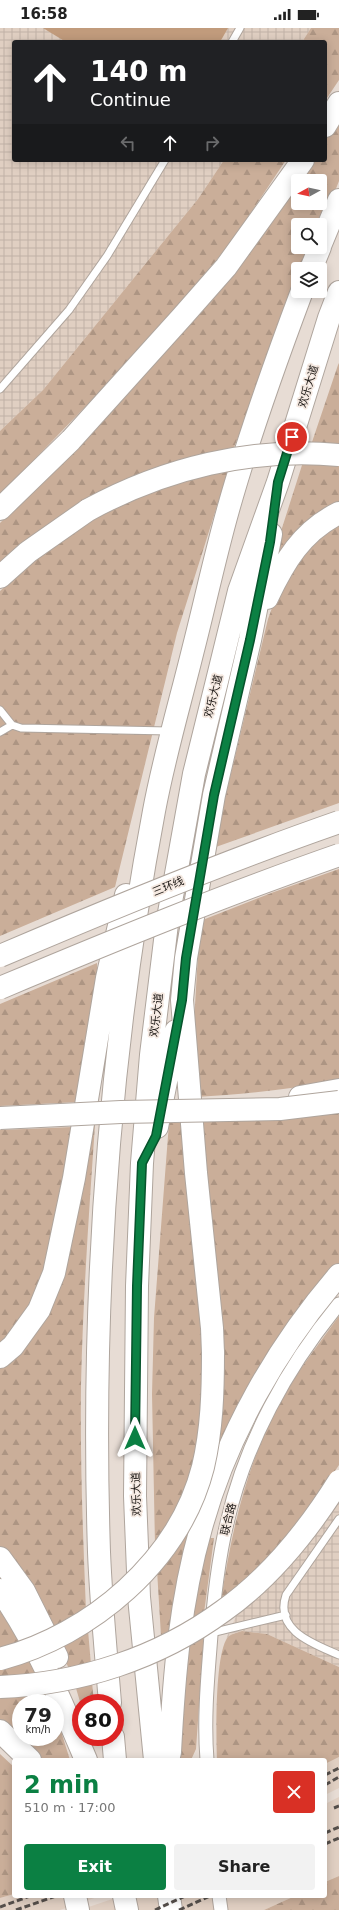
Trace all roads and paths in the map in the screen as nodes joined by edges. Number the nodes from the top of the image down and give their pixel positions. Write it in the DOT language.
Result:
graph roads {
  1 [pos="240,28"];
  2 [pos="233,40"];
  3 [pos="339,103"];
  4 [pos="327,123"];
  5 [pos="164,162"];
  6 [pos="302,162"];
  7 [pos="339,200"];
  8 [pos="327,230"];
  9 [pos="339,292"];
  10 [pos="299,298"];
  11 [pos="0,389"];
  12 [pos="339,455"];
  13 [pos="278,482"];
  14 [pos="0,509"];
  15 [pos="339,513"];
  16 [pos="0,576"];
  17 [pos="250,640"];
  18 [pos="0,710"];
  19 [pos="12,725"];
  20 [pos="173,731"];
  21 [pos="0,732"];
  22 [pos="155,807"];
  23 [pos="339,822"];
  24 [pos="339,855"];
  25 [pos="0,956"];
  26 [pos="0,988"];
  27 [pos="182,1000"];
  28 [pos="339,1090"];
  29 [pos="339,1102"];
  30 [pos="206,1111"];
  31 [pos="0,1118"];
  32 [pos="142,1163"];
  33 [pos="339,1275"];
  34 [pos="339,1304"];
  35 [pos="0,1357"];
  36 [pos="339,1481"];
  37 [pos="339,1518"];
  38 [pos="0,1558"];
  39 [pos="0,1590"];
  40 [pos="286,1615"];
  41 [pos="211,1633"];
  42 [pos="339,1655"];
  43 [pos="0,1659"];
  44 [pos="0,1687"];
  45 [pos="109,1694"];
  46 [pos="72,1700"];
  47 [pos="0,1731"];
  48 [pos="85,1746"];
  49 [pos="114,1746"];
  50 [pos="28,1758"];
  51 [pos="85,1758"];
  52 [pos="88,1758"];
  53 [pos="115,1758"];
  54 [pos="155,1758"];
  55 [pos="168,1758"];
  56 [pos="207,1758"];
  57 [pos="75,1898"];
  58 [pos="125,1898"];
  59 [pos="127,1898"];
  60 [pos="169,1898"];
  61 [pos="219,1898"];
  62 [pos="78,1910"];
  63 [pos="128,1910"];
  64 [pos="171,1910"];
  65 [pos="220,1910"];
  1 -- 2 [label="lane"];
  3 -- 4 [label="highway"];
  5 -- 11 [label="lane"];
  6 -- 14 [label="highway"];
  7 -- 8 [label="highway"];
  9 -- 13 [label="highway, 欢乐大道"];
  10 -- 20 [label="highway"];
  12 -- 16 [label="highway, bridge"];
  13 -- 17 [label="highway"];
  13 -- 32 [label="highway, 欢乐大道"];
  15 -- 17 [label="highway"];
  17 -- 27 [label="highway"];
  18 -- 19 [label="lane"];
  19 -- 20 [label="lane"];
  19 -- 21 [label="lane"];
  20 -- 22 [label="highway"];
  22 -- 35 [label="highway"];
  22 -- 45 [label="highway"];
  23 -- 25 [label="highway, 三环线, bridge"];
  24 -- 26 [label="highway, bridge"];
  27 -- 32 [label="highway"];
  27 -- 43 [label="highway, bridge"];
  28 -- 30 [label="highway, bridge"];
  29 -- 30 [label="highway, bridge"];
  30 -- 31 [label="highway, bridge"];
  32 -- 54 [label="highway, 欢乐大道"];
  33 -- 55 [label="highway"];
  34 -- 41 [label="street, 联合路"];
  36 -- 44 [label="highway, bridge"];
  37 -- 40 [label="lane"];
  38 -- 46 [label="highway"];
  39 -- 51 [label="highway"];
  40 -- 41 [label="lane"];
  40 -- 42 [label="lane"];
  41 -- 56 [label="street, 联合路"];
  47 -- 50 [label="highway"];
  48 -- 52 [label="highway"];
  49 -- 53 [label="highway"];
  57 -- 62 [label="highway"];
  58 -- 63 [label="highway"];
  59 -- 63 [label="highway"];
  60 -- 64 [label="highway"];
  61 -- 65 [label="street"];
}
